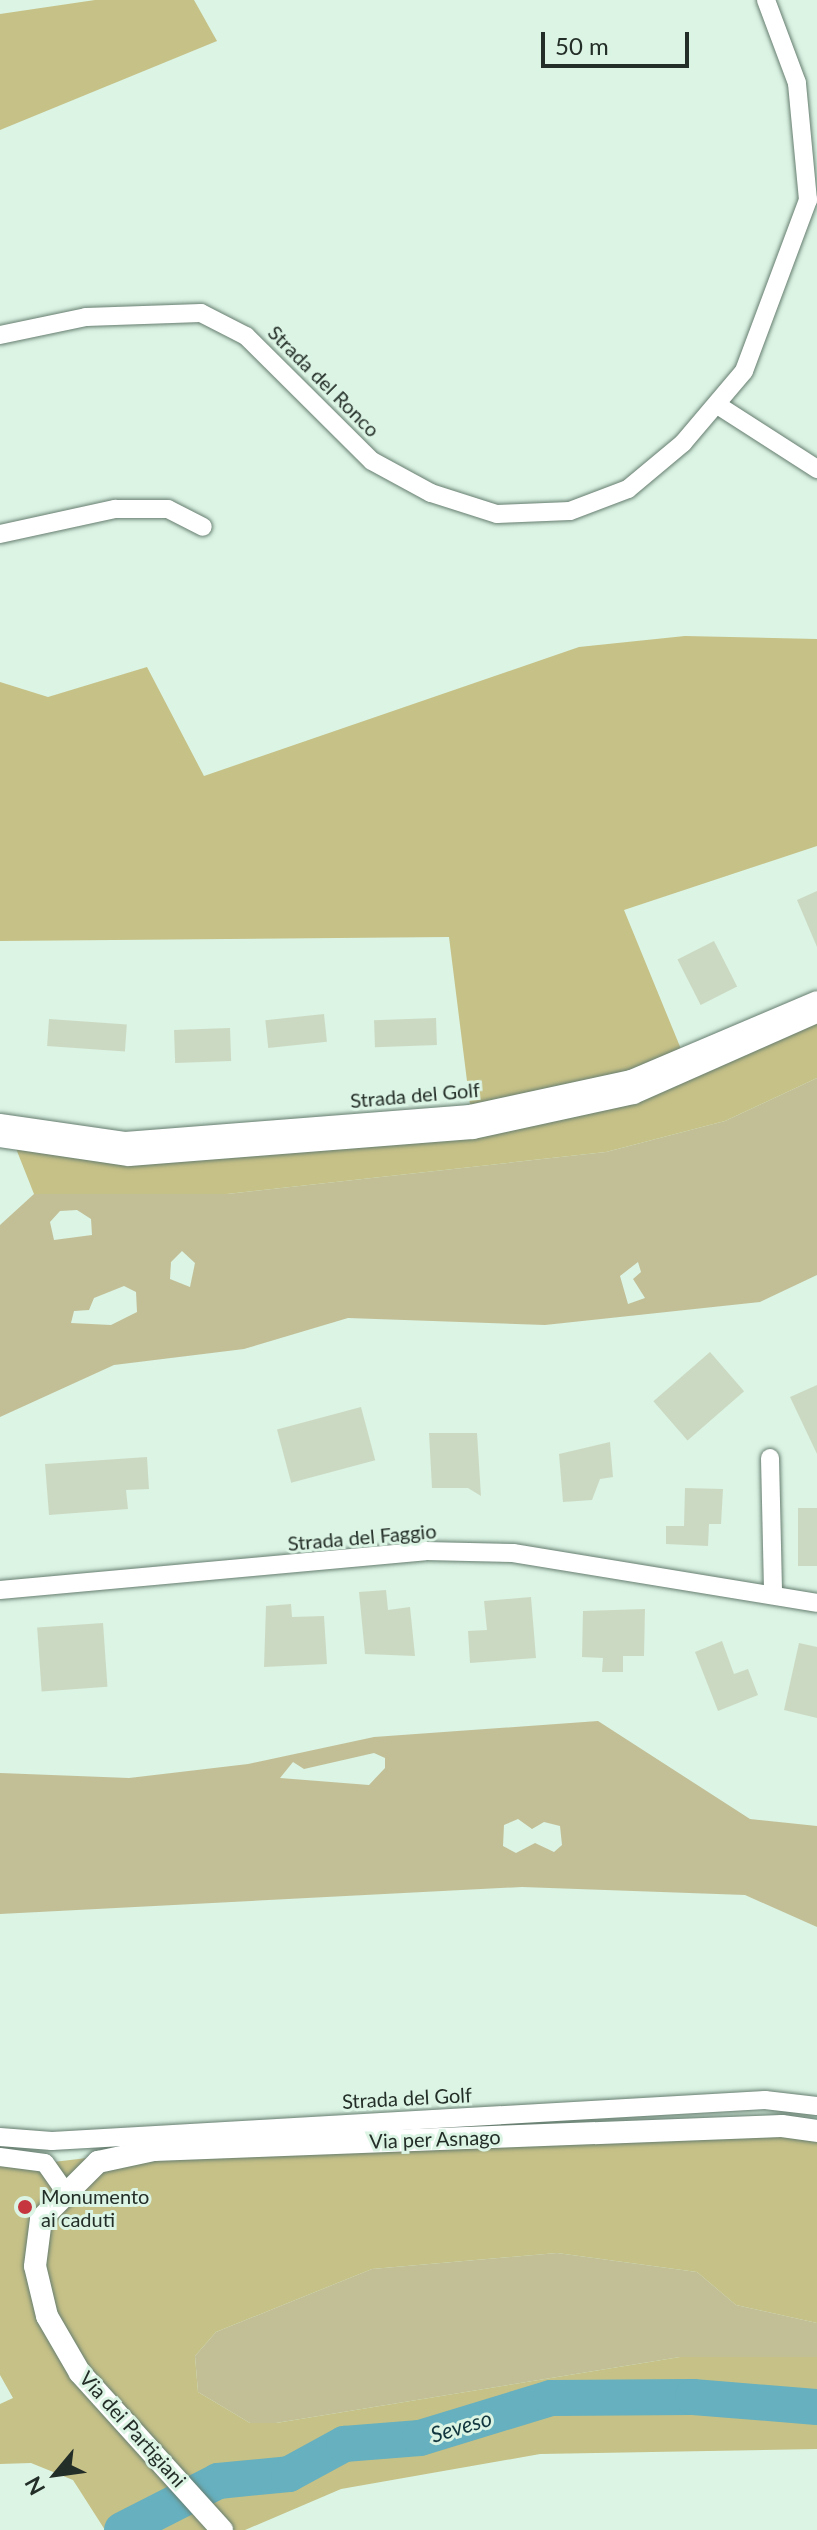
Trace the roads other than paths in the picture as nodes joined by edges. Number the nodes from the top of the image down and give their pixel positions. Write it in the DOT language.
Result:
graph roads {
  1 [pos="766,0"];
  2 [pos="0,335"];
  3 [pos="719,406"];
  4 [pos="817,469"];
  5 [pos="203,527"];
  6 [pos="0,534"];
  7 [pos="817,1000"];
  8 [pos="817,1014"];
  9 [pos="0,1123"];
  10 [pos="4,1144"];
  11 [pos="770,1458"];
  12 [pos="0,1590"];
  13 [pos="773,1595"];
  14 [pos="817,1603"];
  15 [pos="817,2106"];
  16 [pos="817,2131"];
  17 [pos="0,2137"];
  18 [pos="0,2157"];
  19 [pos="64,2190"];
  20 [pos="222,2529"];
  1 -- 3 [label="street, Strada del Ronco"];
  2 -- 3 [label="street, Strada del Ronco"];
  3 -- 4 [label="street"];
  5 -- 6 [label="street"];
  7 -- 9 [label="street, Strada del Golf"];
  8 -- 10 [label="street, Strada del Golf"];
  11 -- 13 [label="street"];
  12 -- 13 [label="street, Strada del Faggio"];
  13 -- 14 [label="street, Strada del Faggio"];
  15 -- 17 [label="street, Strada del Golf"];
  16 -- 19 [label="street, Via per Asnago"];
  18 -- 19 [label="street"];
  19 -- 20 [label="street, Via dei Partigiani"];
}
